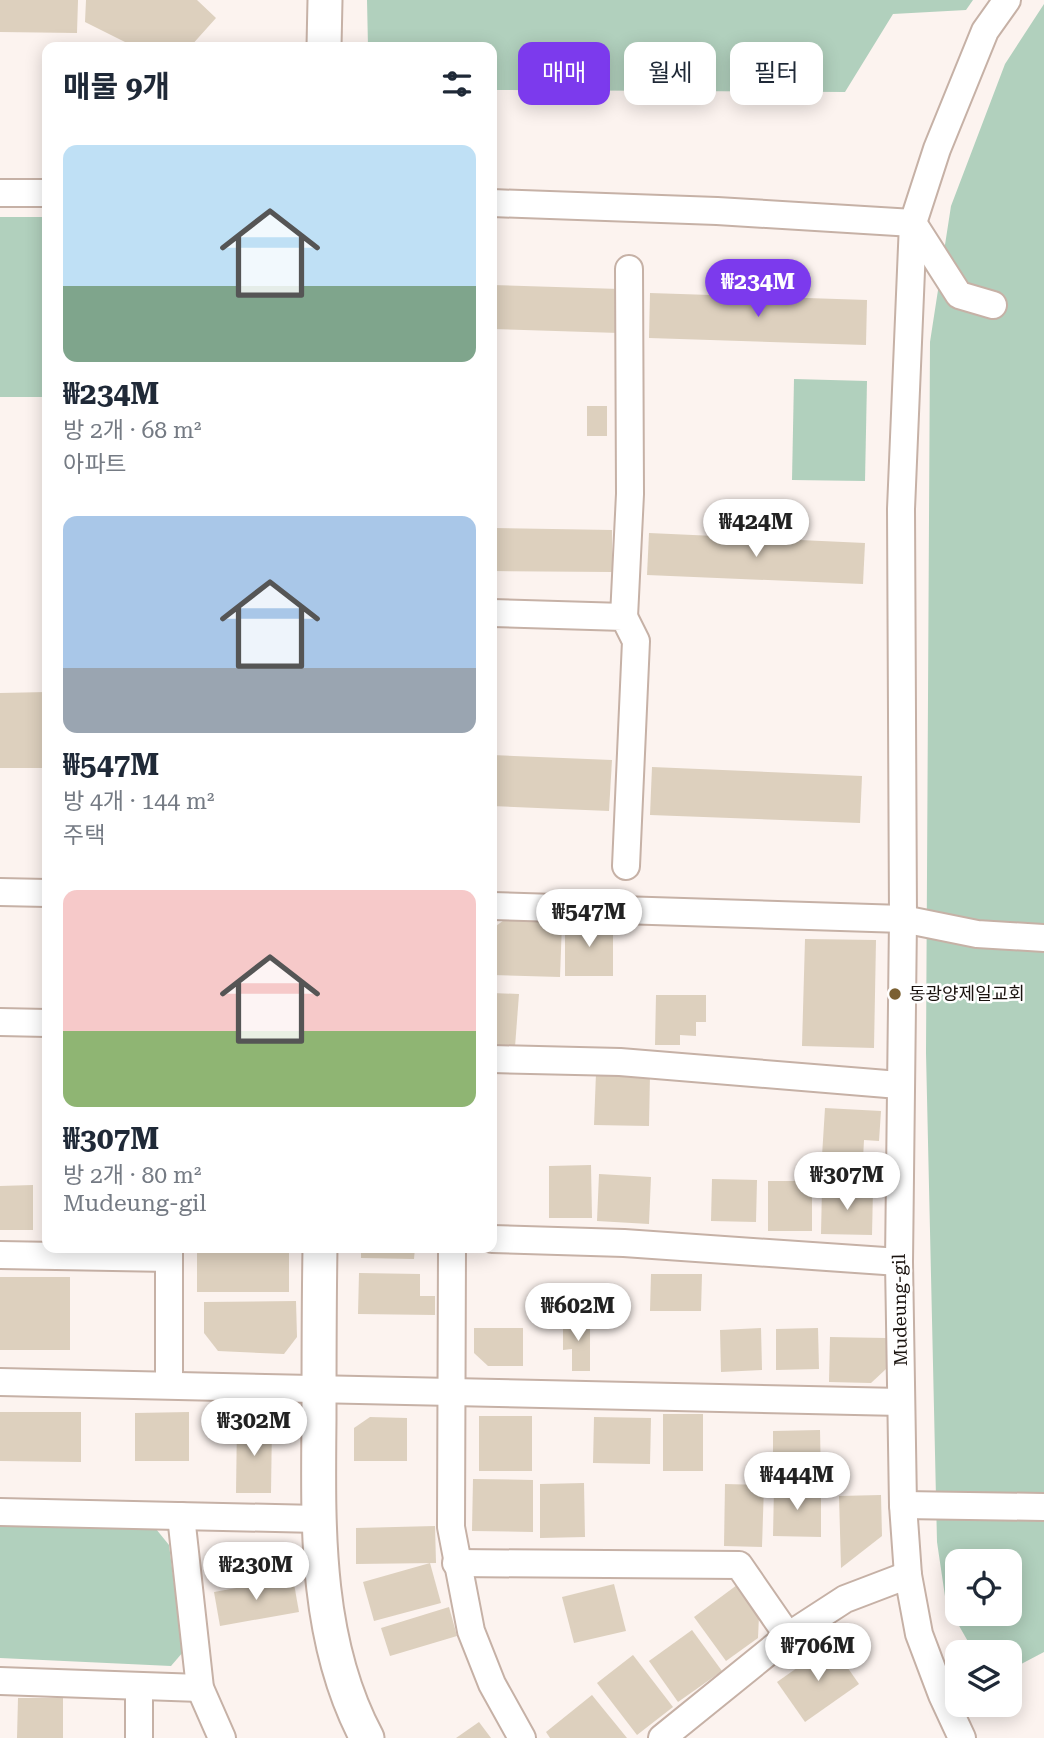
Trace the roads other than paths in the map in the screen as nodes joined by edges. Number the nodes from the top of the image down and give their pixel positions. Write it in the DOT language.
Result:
graph roads {
  1 [pos="325,0"];
  2 [pos="1007,0"];
  3 [pos="324,42"];
  4 [pos="0,193"];
  5 [pos="42,193"];
  6 [pos="497,204"];
  7 [pos="913,223"];
  8 [pos="629,269"];
  9 [pos="993,305"];
  10 [pos="497,613"];
  11 [pos="624,617"];
  12 [pos="626,866"];
  13 [pos="0,892"];
  14 [pos="42,893"];
  15 [pos="497,906"];
  16 [pos="903,919"];
  17 [pos="1044,938"];
  18 [pos="0,1022"];
  19 [pos="42,1023"];
  20 [pos="497,1059"];
  21 [pos="899,1085"];
  22 [pos="497,1239"];
  23 [pos="169,1253"];
  24 [pos="320,1253"];
  25 [pos="452,1253"];
  26 [pos="0,1255"];
  27 [pos="899,1262"];
  28 [pos="0,1382"];
  29 [pos="169,1385"];
  30 [pos="319,1388"];
  31 [pos="452,1391"];
  32 [pos="901,1402"];
  33 [pos="903,1505"];
  34 [pos="1044,1507"];
  35 [pos="0,1513"];
  36 [pos="181,1516"];
  37 [pos="318,1519"];
  38 [pos="456,1563"];
  39 [pos="908,1575"];
  40 [pos="788,1636"];
  41 [pos="0,1681"];
  42 [pos="139,1686"];
  43 [pos="200,1688"];
  44 [pos="139,1738"];
  45 [pos="222,1738"];
  46 [pos="367,1738"];
  47 [pos="522,1738"];
  48 [pos="662,1738"];
  49 [pos="962,1738"];
  1 -- 3 [label="street"];
  2 -- 7 [label="street, Mudeung-gil"];
  4 -- 5 [label="street"];
  6 -- 7 [label="street"];
  7 -- 9 [label="street"];
  7 -- 16 [label="street, Mudeung-gil"];
  8 -- 11 [label="street"];
  10 -- 11 [label="street"];
  11 -- 12 [label="street"];
  13 -- 14 [label="street"];
  15 -- 16 [label="street"];
  16 -- 17 [label="street"];
  16 -- 21 [label="street, Mudeung-gil"];
  18 -- 19 [label="street"];
  20 -- 21 [label="street"];
  21 -- 27 [label="street, Mudeung-gil"];
  22 -- 27 [label="street"];
  23 -- 26 [label="street"];
  23 -- 29 [label="street"];
  24 -- 30 [label="street"];
  25 -- 31 [label="street"];
  27 -- 32 [label="street, Mudeung-gil"];
  28 -- 29 [label="street"];
  29 -- 30 [label="street"];
  30 -- 31 [label="street"];
  30 -- 37 [label="street"];
  31 -- 32 [label="street"];
  31 -- 38 [label="street"];
  32 -- 33 [label="street, Mudeung-gil"];
  33 -- 34 [label="street"];
  33 -- 39 [label="street, Mudeung-gil"];
  35 -- 36 [label="street"];
  36 -- 37 [label="street"];
  36 -- 43 [label="street"];
  37 -- 46 [label="street"];
  38 -- 40 [label="street"];
  38 -- 47 [label="street"];
  39 -- 40 [label="street"];
  39 -- 49 [label="street, Mudeung-gil"];
  40 -- 48 [label="street"];
  41 -- 42 [label="street"];
  42 -- 43 [label="street"];
  42 -- 44 [label="street"];
  43 -- 45 [label="street"];
}
